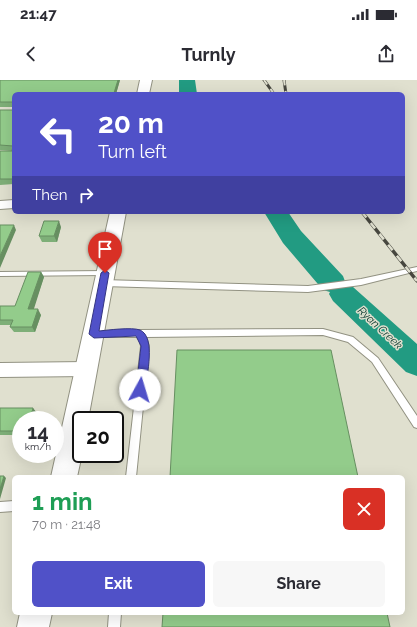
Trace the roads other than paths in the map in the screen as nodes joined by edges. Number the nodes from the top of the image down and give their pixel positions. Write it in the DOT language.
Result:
graph roads {
  1 [pos="146,80"];
  2 [pos="143,92"];
  3 [pos="0,204"];
  4 [pos="12,204"];
  5 [pos="118,214"];
  6 [pos="417,269"];
  7 [pos="0,274"];
  8 [pos="104,278"];
  9 [pos="138,333"];
  10 [pos="94,334"];
  11 [pos="86,369"];
  12 [pos="0,370"];
  13 [pos="417,424"];
  14 [pos="64,475"];
  15 [pos="131,475"];
  16 [pos="0,506"];
  17 [pos="12,506"];
  18 [pos="36,615"];
  19 [pos="115,615"];
  20 [pos="33,627"];
  21 [pos="114,627"];
  1 -- 2 [label="street"];
  3 -- 4 [label="street"];
  5 -- 8 [label="street"];
  6 -- 8 [label="lane"];
  7 -- 8 [label="lane"];
  8 -- 10 [label="street"];
  9 -- 10 [label="lane"];
  9 -- 13 [label="lane"];
  9 -- 15 [label="lane"];
  10 -- 11 [label="street"];
  11 -- 12 [label="street"];
  11 -- 14 [label="street"];
  16 -- 17 [label="lane"];
  18 -- 20 [label="street"];
  19 -- 21 [label="lane"];
}
